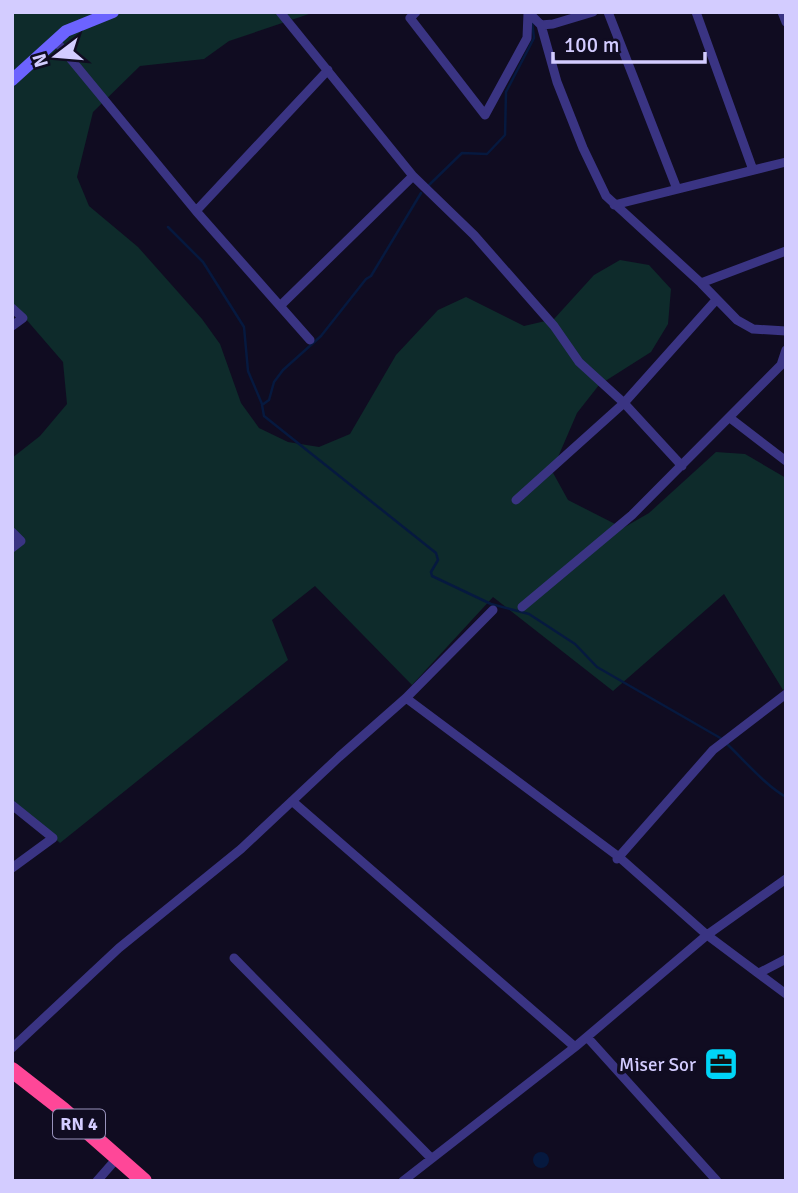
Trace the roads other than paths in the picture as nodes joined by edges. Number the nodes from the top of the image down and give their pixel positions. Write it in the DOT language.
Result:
graph roads {
  1 [pos="113,12"];
  2 [pos="280,12"];
  3 [pos="416,12"];
  4 [pos="593,12"];
  5 [pos="608,12"];
  6 [pos="696,12"];
  7 [pos="782,12"];
  8 [pos="533,17"];
  9 [pos="786,22"];
  10 [pos="55,40"];
  11 [pos="328,70"];
  12 [pos="12,80"];
  13 [pos="786,162"];
  14 [pos="753,170"];
  15 [pos="413,176"];
  16 [pos="677,189"];
  17 [pos="614,205"];
  18 [pos="196,211"];
  19 [pos="786,251"];
  20 [pos="701,283"];
  21 [pos="716,300"];
  22 [pos="281,306"];
  23 [pos="12,308"];
  24 [pos="12,326"];
  25 [pos="786,331"];
  26 [pos="310,340"];
  27 [pos="786,350"];
  28 [pos="784,367"];
  29 [pos="624,402"];
  30 [pos="730,418"];
  31 [pos="786,461"];
  32 [pos="682,466"];
  33 [pos="516,500"];
  34 [pos="12,532"];
  35 [pos="12,548"];
  36 [pos="522,607"];
  37 [pos="493,610"];
  38 [pos="786,694"];
  39 [pos="406,698"];
  40 [pos="292,802"];
  41 [pos="12,805"];
  42 [pos="618,858"];
  43 [pos="12,868"];
  44 [pos="786,879"];
  45 [pos="707,935"];
  46 [pos="234,958"];
  47 [pos="786,959"];
  48 [pos="759,973"];
  49 [pos="786,994"];
  50 [pos="586,1037"];
  51 [pos="575,1047"];
  52 [pos="12,1048"];
  53 [pos="12,1070"];
  54 [pos="118,1157"];
  55 [pos="431,1158"];
  56 [pos="97,1181"];
  57 [pos="144,1181"];
  58 [pos="403,1181"];
  59 [pos="717,1181"];
  1 -- 10 [label="street"];
  2 -- 11 [label="street"];
  3 -- 8 [label="street"];
  4 -- 8 [label="street"];
  5 -- 16 [label="street"];
  6 -- 14 [label="street"];
  7 -- 9 [label="street"];
  8 -- 17 [label="street"];
  10 -- 12 [label="street"];
  10 -- 18 [label="street"];
  11 -- 15 [label="street"];
  11 -- 18 [label="street"];
  13 -- 14 [label="street"];
  14 -- 16 [label="street"];
  15 -- 22 [label="street"];
  15 -- 29 [label="street"];
  16 -- 17 [label="street"];
  17 -- 20 [label="street"];
  18 -- 22 [label="street"];
  19 -- 20 [label="street"];
  20 -- 21 [label="street"];
  21 -- 25 [label="street"];
  21 -- 29 [label="street"];
  22 -- 26 [label="street"];
  23 -- 24 [label="street"];
  27 -- 28 [label="street"];
  28 -- 30 [label="street"];
  29 -- 32 [label="street"];
  29 -- 33 [label="street"];
  30 -- 31 [label="street"];
  30 -- 32 [label="street"];
  32 -- 36 [label="street"];
  34 -- 35 [label="street"];
  37 -- 39 [label="street"];
  38 -- 42 [label="street"];
  39 -- 40 [label="street"];
  39 -- 42 [label="street"];
  40 -- 51 [label="street"];
  40 -- 52 [label="street"];
  41 -- 43 [label="street"];
  42 -- 45 [label="street"];
  44 -- 45 [label="street"];
  45 -- 48 [label="street"];
  45 -- 50 [label="street"];
  46 -- 55 [label="street"];
  47 -- 48 [label="street"];
  48 -- 49 [label="street"];
  50 -- 51 [label="street"];
  50 -- 59 [label="street"];
  51 -- 55 [label="street"];
  53 -- 54 [label="highway, RN 4"];
  54 -- 56 [label="street"];
  54 -- 57 [label="highway, RN 4"];
  55 -- 58 [label="street"];
}
